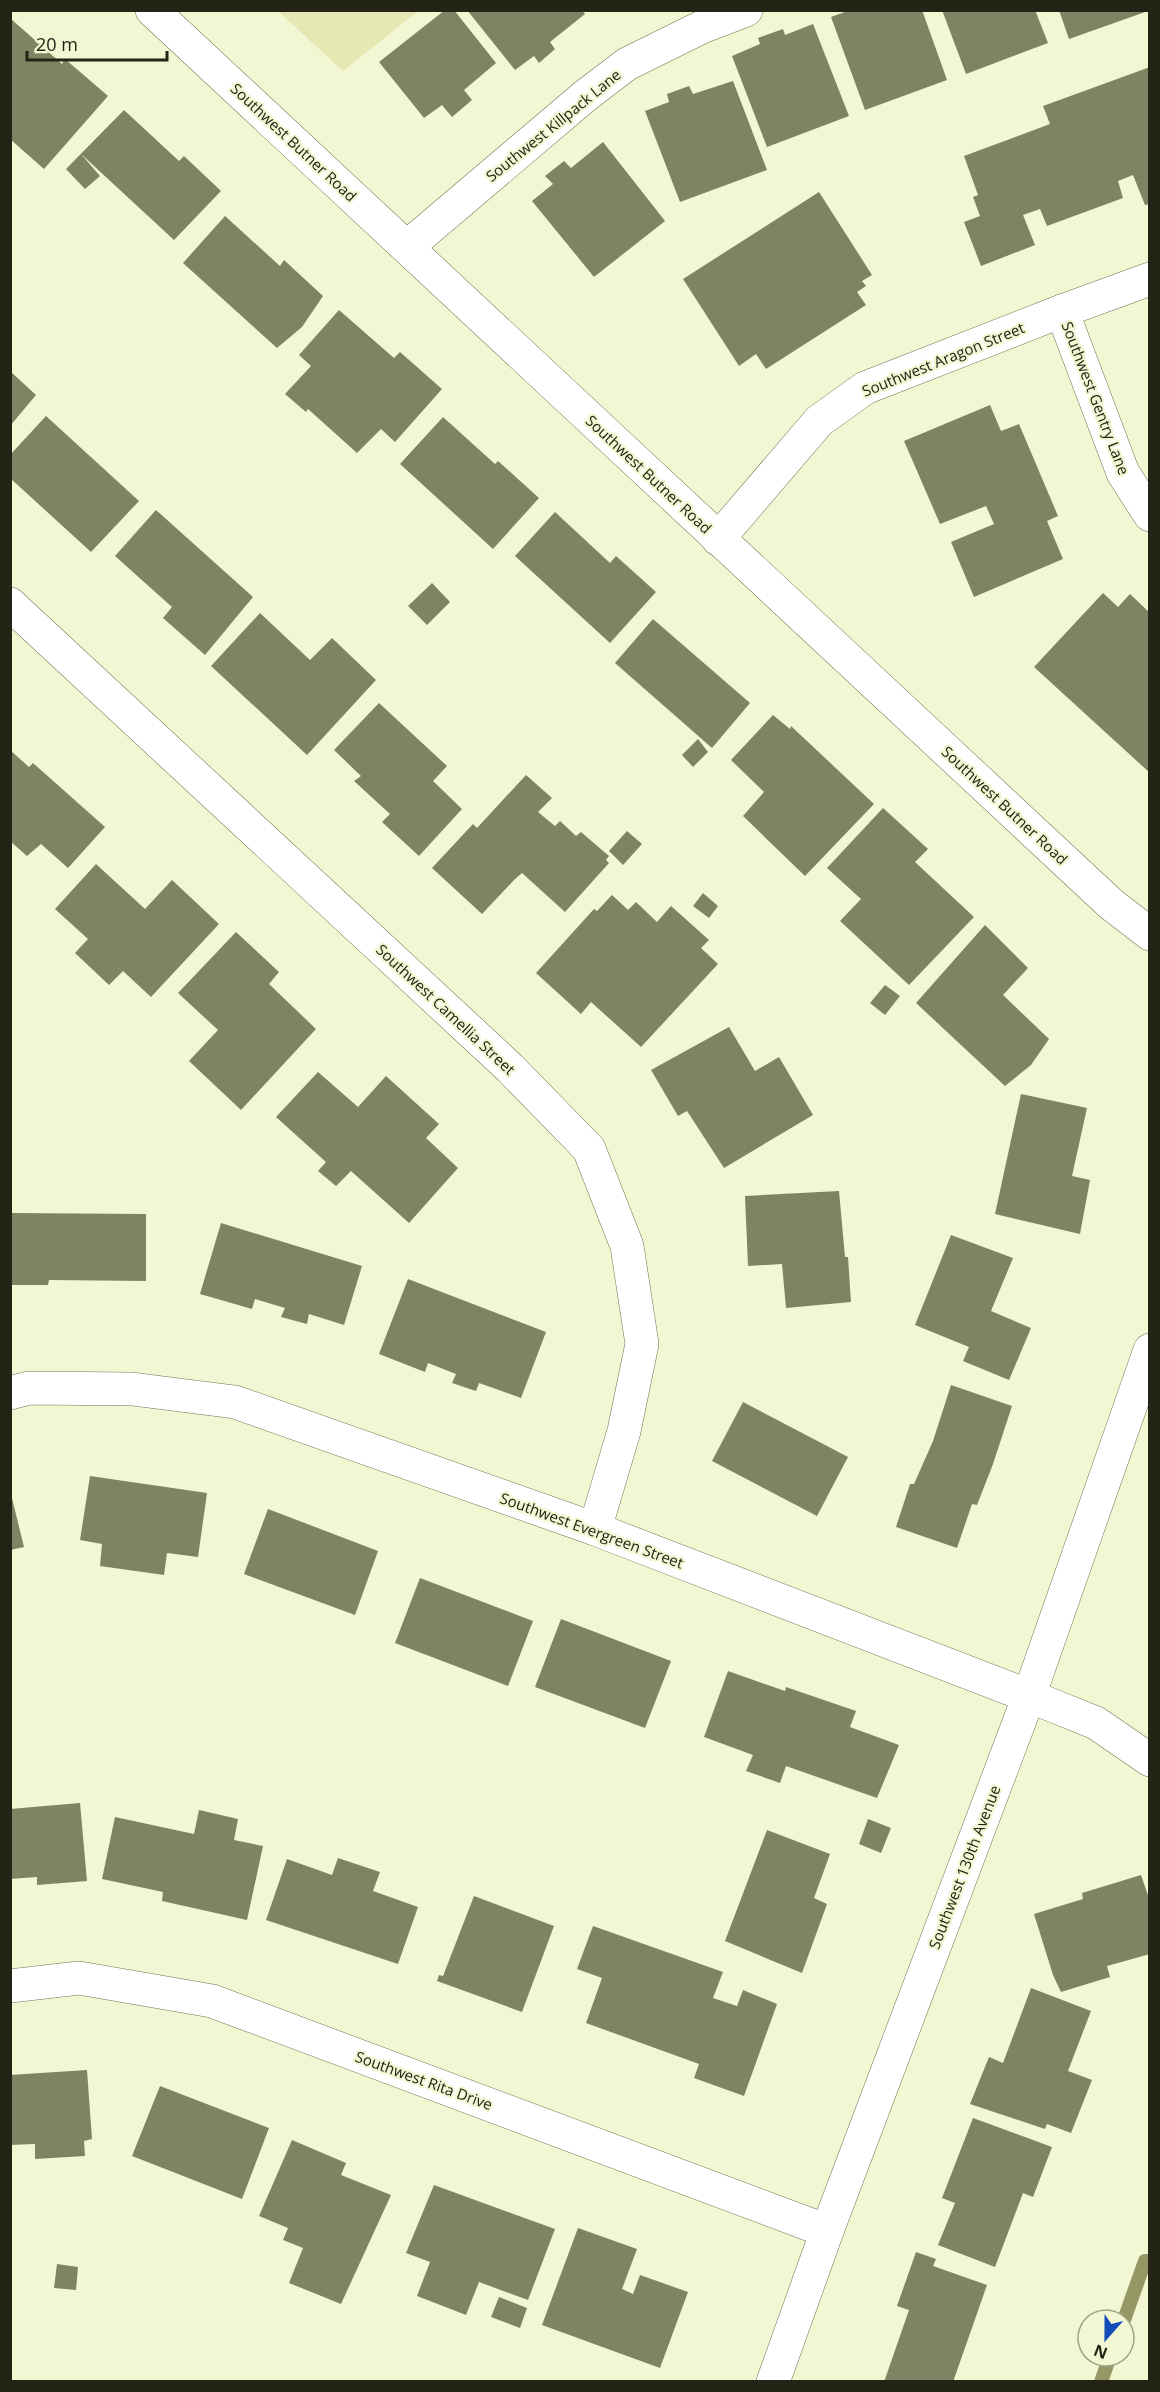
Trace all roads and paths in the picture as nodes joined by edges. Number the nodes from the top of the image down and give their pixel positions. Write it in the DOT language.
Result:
graph roads {
  1 [pos="152,10"];
  2 [pos="747,10"];
  3 [pos="407,247"];
  4 [pos="1149,279"];
  5 [pos="1062,310"];
  6 [pos="1149,515"];
  7 [pos="718,538"];
  8 [pos="10,604"];
  9 [pos="1149,934"];
  10 [pos="1149,1350"];
  11 [pos="10,1392"];
  12 [pos="594,1529"];
  13 [pos="1029,1696"];
  14 [pos="1149,1760"];
  15 [pos="10,1986"];
  16 [pos="827,2231"];
  17 [pos="773,2382"];
  1 -- 3 [label="street, Southwest Butner Road"];
  2 -- 3 [label="street, Southwest Killpack Lane"];
  3 -- 7 [label="street, Southwest Butner Road"];
  4 -- 5 [label="street, Southwest Aragon Street"];
  5 -- 6 [label="street, Southwest Gentry Lane"];
  5 -- 7 [label="street, Southwest Aragon Street"];
  7 -- 9 [label="street, Southwest Butner Road"];
  8 -- 12 [label="street, Southwest Camellia Street"];
  10 -- 13 [label="street, Southwest 130th Avenue"];
  11 -- 12 [label="street, Southwest Evergreen Street"];
  12 -- 13 [label="street, Southwest Evergreen Street"];
  13 -- 14 [label="street, Southwest Evergreen Street"];
  13 -- 16 [label="street, Southwest 130th Avenue"];
  15 -- 16 [label="street, Southwest Rita Drive"];
  16 -- 17 [label="street, Southwest 130th Avenue"];
}
